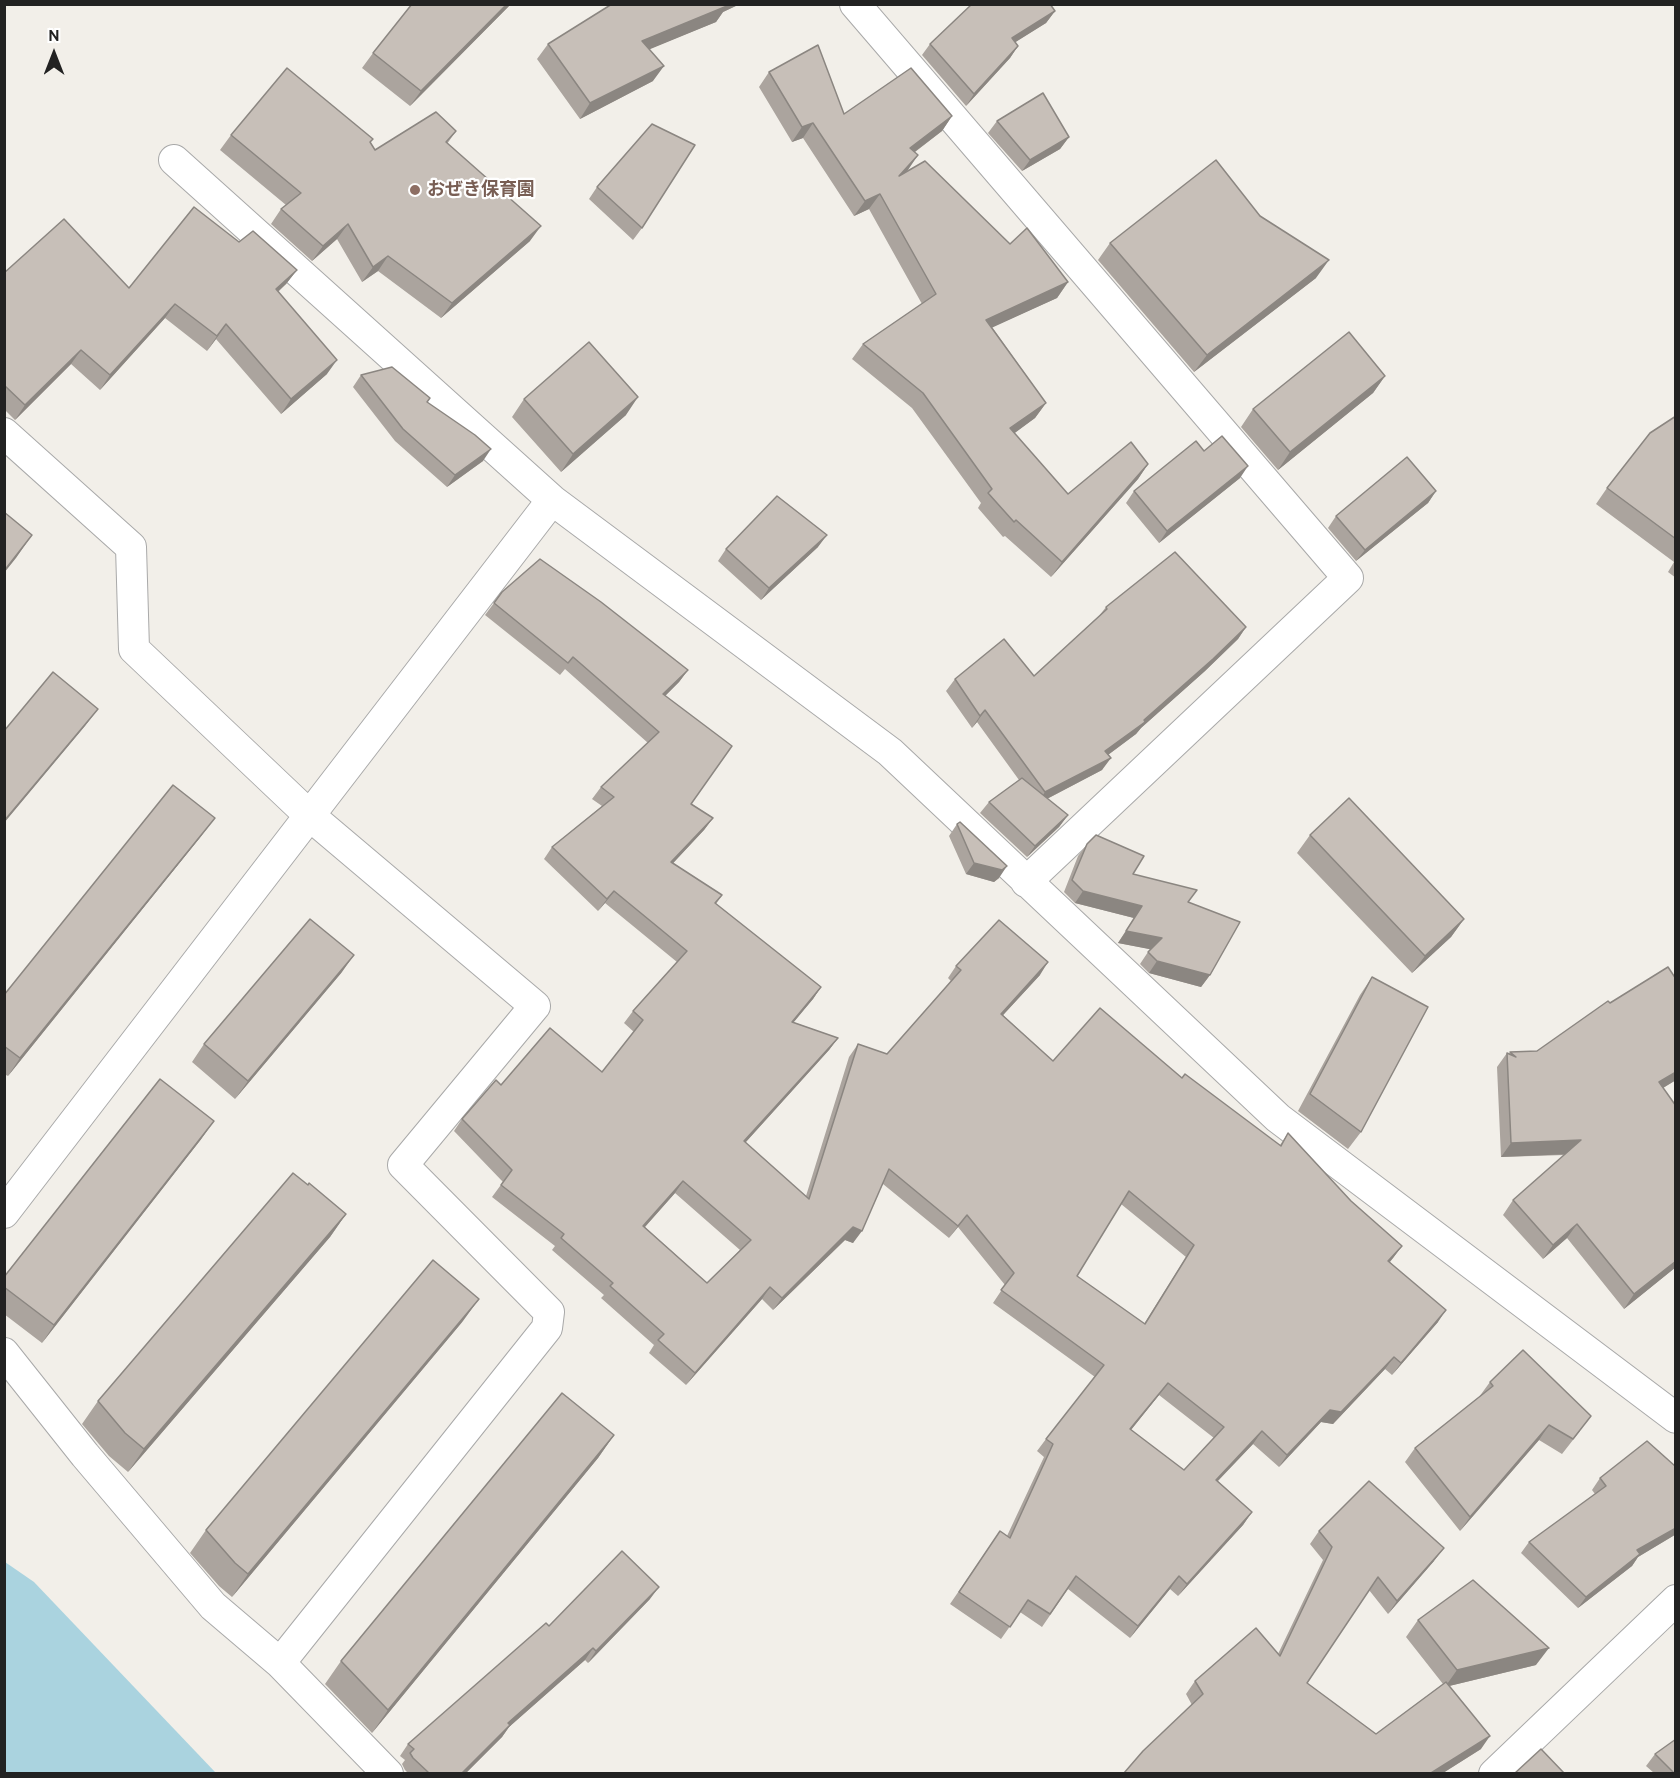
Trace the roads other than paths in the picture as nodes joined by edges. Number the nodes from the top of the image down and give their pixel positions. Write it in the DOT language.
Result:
graph roads {
  1 [pos="855,4"];
  2 [pos="174,160"];
  3 [pos="4,433"];
  4 [pos="552,500"];
  5 [pos="309,815"];
  6 [pos="1026,882"];
  7 [pos="4,1213"];
  8 [pos="4,1353"];
  9 [pos="1676,1418"];
  10 [pos="1676,1600"];
  11 [pos="280,1663"];
  12 [pos="388,1773"];
  13 [pos="1494,1773"];
  1 -- 6 [label="street"];
  2 -- 4 [label="street"];
  3 -- 5 [label="street"];
  4 -- 5 [label="street"];
  4 -- 6 [label="street"];
  5 -- 7 [label="street"];
  5 -- 11 [label="street"];
  6 -- 9 [label="street"];
  8 -- 11 [label="street"];
  10 -- 13 [label="street"];
  11 -- 12 [label="street"];
}
